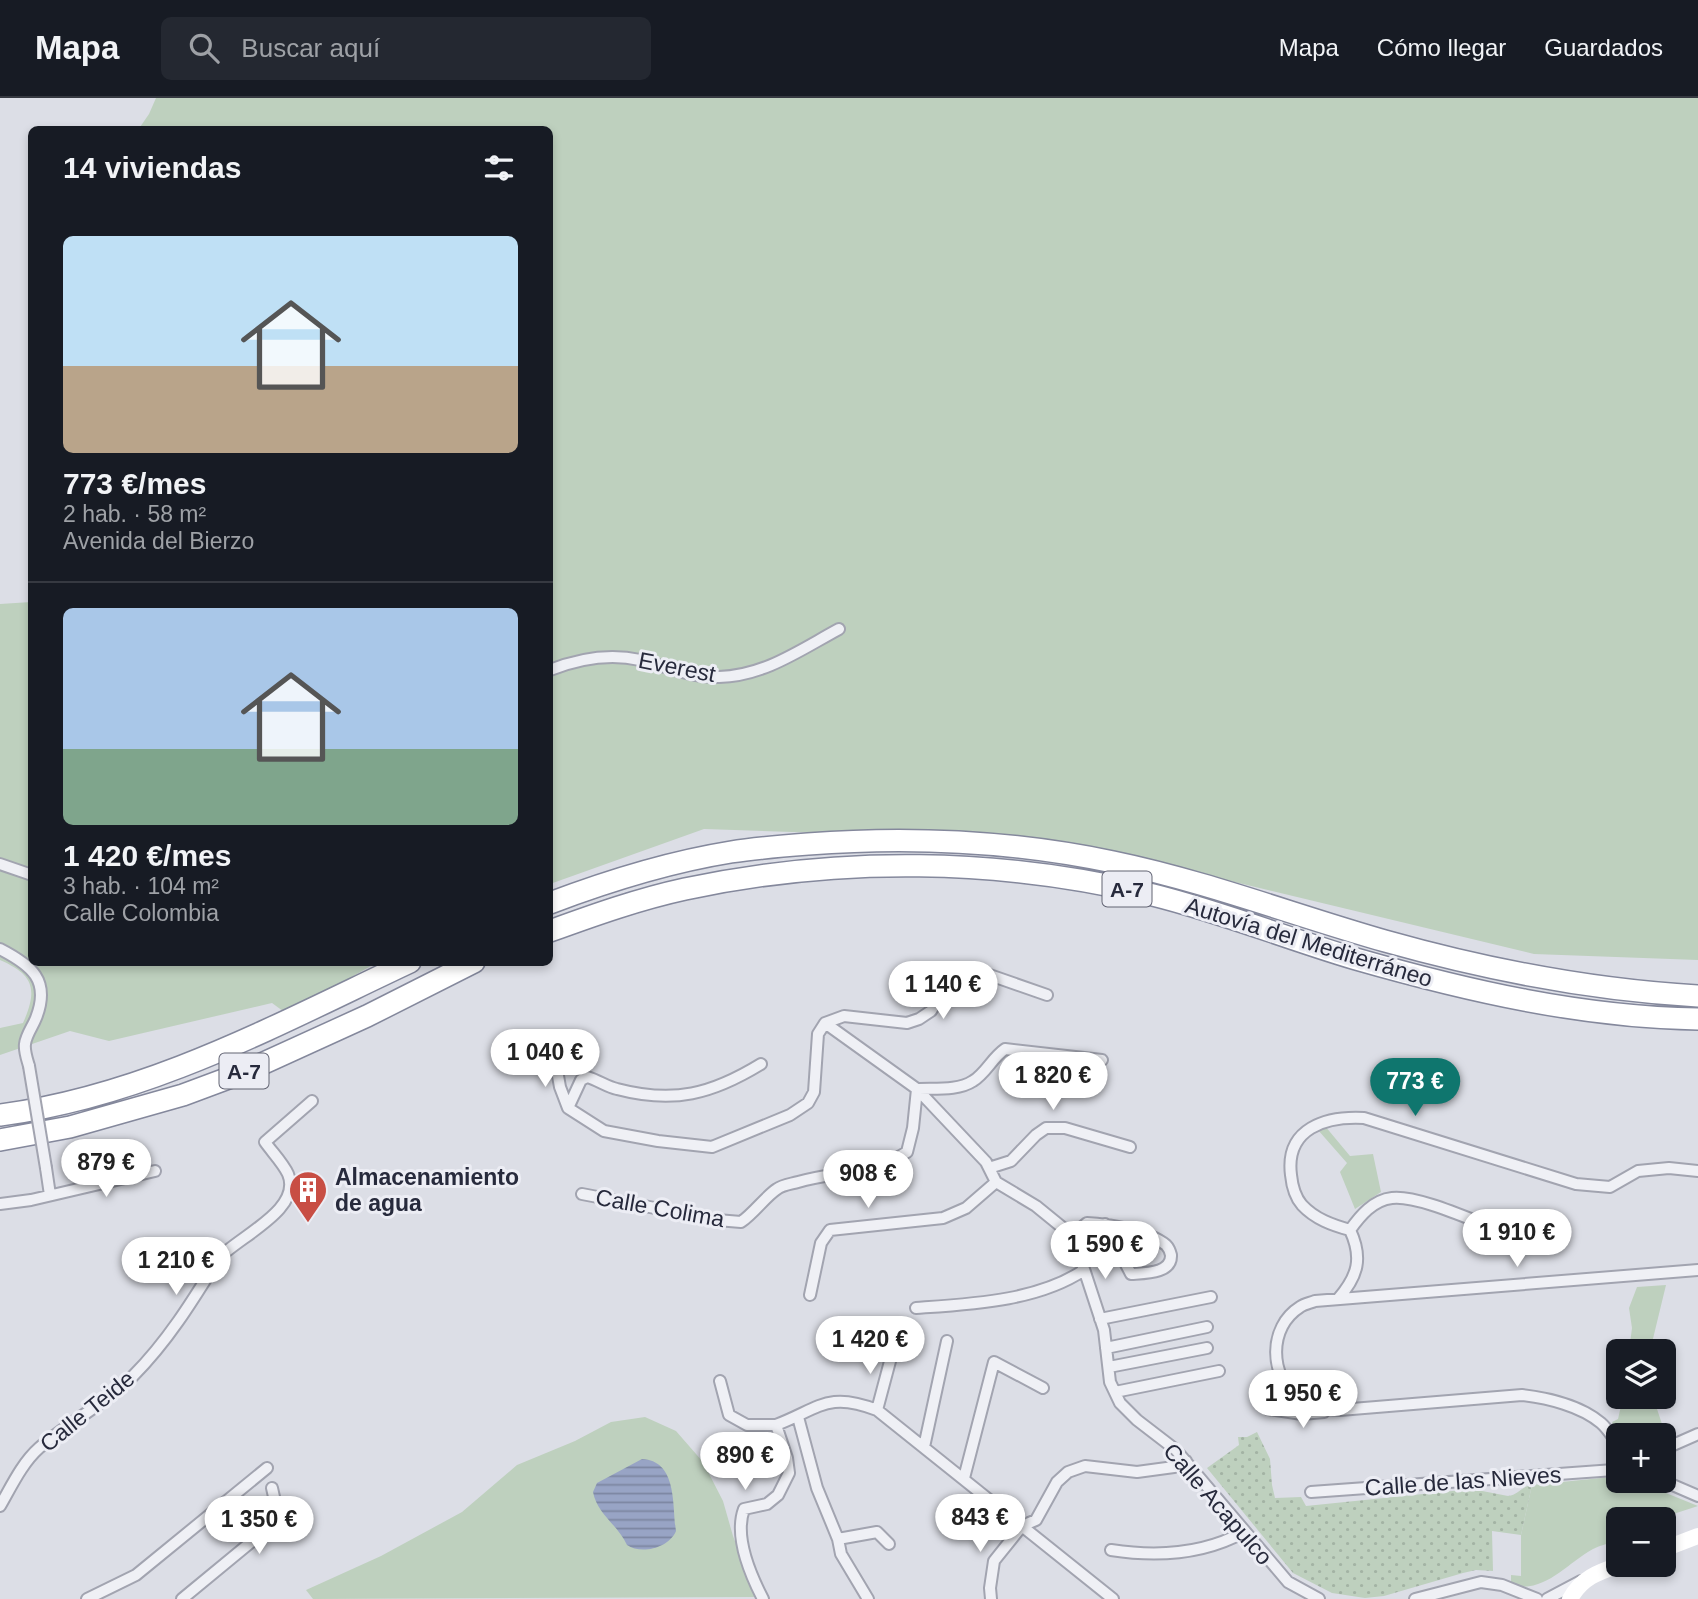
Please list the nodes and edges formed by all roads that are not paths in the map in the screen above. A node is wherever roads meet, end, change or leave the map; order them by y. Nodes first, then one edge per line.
1 (839, 629) dead end
2 (553, 669) edge
3 (0, 864) edge
4 (28, 874) edge
5 (553, 902) edge
6 (553, 930) edge
7 (0, 949) edge
8 (28, 966) edge
9 (29, 966) edge
10 (402, 966) edge
11 (466, 966) edge
12 (1047, 995) dead end
13 (1698, 996) edge
14 (1698, 1021) edge
15 (825, 1023) junction
16 (555, 1059) dead end
17 (1102, 1060) dead end
18 (761, 1064) dead end
19 (917, 1089) junction
20 (312, 1101) dead end
21 (568, 1108) junction
22 (0, 1115) edge
23 (0, 1140) edge
24 (1130, 1147) dead end
25 (989, 1168) junction
26 (155, 1171) dead end
27 (1698, 1171) edge
28 (996, 1182) junction
29 (582, 1194) dead end
30 (50, 1195) junction
31 (0, 1204) edge
32 (1105, 1224) junction
33 (1491, 1227) dead end
34 (1350, 1230) junction
35 (1070, 1237) junction
36 (1084, 1270) junction
37 (1698, 1270) edge
38 (810, 1295) dead end
39 (1211, 1297) dead end
40 (1338, 1299) junction
41 (916, 1308) dead end
42 (1100, 1319) junction
43 (1206, 1327) dead end
44 (947, 1341) dead end
45 (1106, 1348) junction
46 (1207, 1348) dead end
47 (893, 1350) dead end
48 (1109, 1367) junction
49 (1219, 1371) dead end
50 (720, 1381) dead end
51 (1043, 1388) dead end
52 (1115, 1392) junction
53 (1268, 1409) dead end
54 (877, 1410) junction
55 (1340, 1410) junction
56 (798, 1416) junction
57 (776, 1425) junction
58 (1606, 1429) edge
59 (1698, 1434) edge
60 (1676, 1444) edge
61 (923, 1447) junction
62 (1186, 1461) junction
63 (267, 1468) dead end
64 (1606, 1477) edge
65 (964, 1478) junction
66 (1676, 1486) edge
67 (272, 1489) dead end
68 (1311, 1492) dead end
69 (1698, 1496) edge
70 (0, 1506) edge
71 (1022, 1526) junction
72 (1244, 1532) junction
73 (1698, 1536) edge
74 (838, 1539) junction
75 (889, 1544) dead end
76 (1676, 1544) edge
77 (1111, 1550) dead end
78 (1606, 1569) edge
79 (1606, 1571) edge
80 (1584, 1580) junction
81 (1522, 1596) edge
82 (87, 1599) edge
83 (182, 1599) edge
84 (763, 1599) edge
85 (868, 1599) edge
86 (991, 1599) edge
87 (1113, 1599) edge
88 (1319, 1599) edge
89 (1415, 1599) edge
90 (1537, 1599) edge
91 (1547, 1599) edge
92 (1570, 1599) edge
93 (1583, 1599) edge

1 - 2 street, Everest
3 - 4 street
5 - 13 highway, Autovía del Mediterráneo / A-7
6 - 14 highway, Autovía del Mediterráneo / A-7
7 - 8 street, bridge
9 - 30 street, bridge
10 - 22 highway, A-7
11 - 23 highway, A-7
12 - 15 street
15 - 19 street
15 - 21 street
16 - 21 street
17 - 19 street
18 - 21 street
19 - 25 street
19 - 29 street, Calle Colima
20 - 70 street, Calle Teide
24 - 25 street
25 - 28 street
26 - 30 street
27 - 34 street
28 - 35 street, Calle Acapulco
28 - 38 street
30 - 31 street
32 - 32 street
32 - 35 street
33 - 34 street
34 - 40 street
35 - 36 street, Calle Acapulco
36 - 41 street
36 - 42 street, Calle Acapulco
37 - 40 street
39 - 42 street
40 - 55 street
42 - 45 street, Calle Acapulco
43 - 45 street
44 - 61 street
45 - 48 street, Calle Acapulco
46 - 48 street
47 - 54 street
48 - 52 street, Calle Acapulco
49 - 52 street
50 - 57 street
51 - 65 street
52 - 62 street, Calle Acapulco
53 - 55 street
54 - 56 street
54 - 61 street
55 - 58 street
56 - 57 street
56 - 74 street
57 - 84 street
59 - 60 street
61 - 65 street
62 - 71 street
62 - 72 street, Calle Acapulco
63 - 82 street
64 - 68 street, Calle de las Nieves
65 - 71 street
66 - 69 street
67 - 83 street
71 - 86 street
71 - 87 street
72 - 77 street
72 - 88 street, Calle Acapulco
73 - 76 street
74 - 75 street
74 - 85 street
78 - 80 street
79 - 93 street
80 - 91 street
80 - 92 street
81 - 89 street
81 - 90 street

